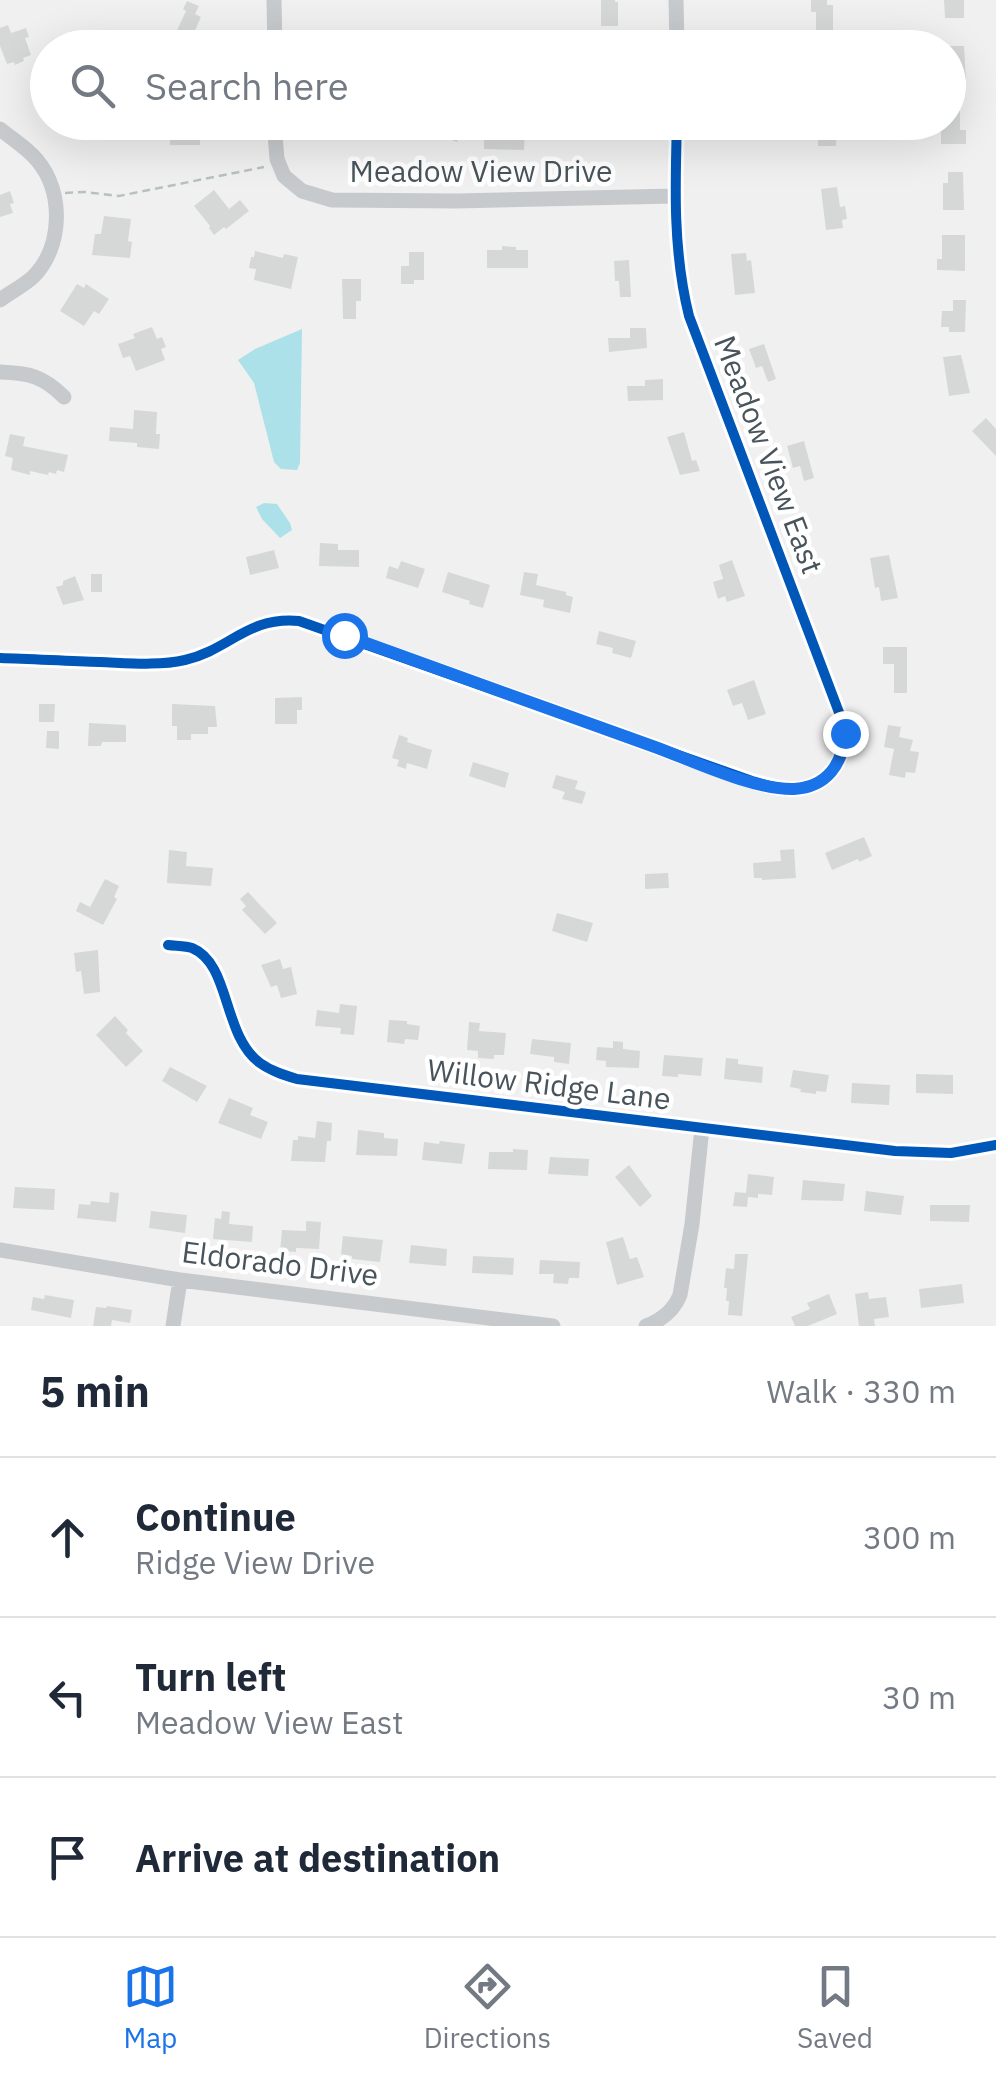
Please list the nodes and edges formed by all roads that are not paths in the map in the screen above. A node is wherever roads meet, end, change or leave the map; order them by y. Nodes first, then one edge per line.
1 (274, 0) edge
2 (676, 0) edge
3 (275, 30) edge
4 (676, 30) edge
5 (0, 129) edge
6 (274, 140) edge
7 (676, 140) edge
8 (674, 196) junction
9 (0, 300) edge
10 (0, 372) edge
11 (64, 397) dead end
12 (0, 658) edge
13 (168, 945) dead end
14 (702, 1128) junction
15 (996, 1145) edge
16 (0, 1250) edge
17 (180, 1280) junction
18 (672, 1320) edge
19 (173, 1326) edge
20 (553, 1326) edge
21 (646, 1326) edge

1 - 3 street
2 - 4 street
5 - 9 street
6 - 8 street, Meadow View Drive
7 - 8 street, Meadow View East
8 - 12 street, Meadow View East
10 - 11 street
13 - 14 street, Willow Ridge Lane
14 - 15 street, Willow Ridge Lane
14 - 18 street
16 - 17 street, Eldorado Drive
17 - 19 street
17 - 20 street, Eldorado Drive
18 - 21 street

